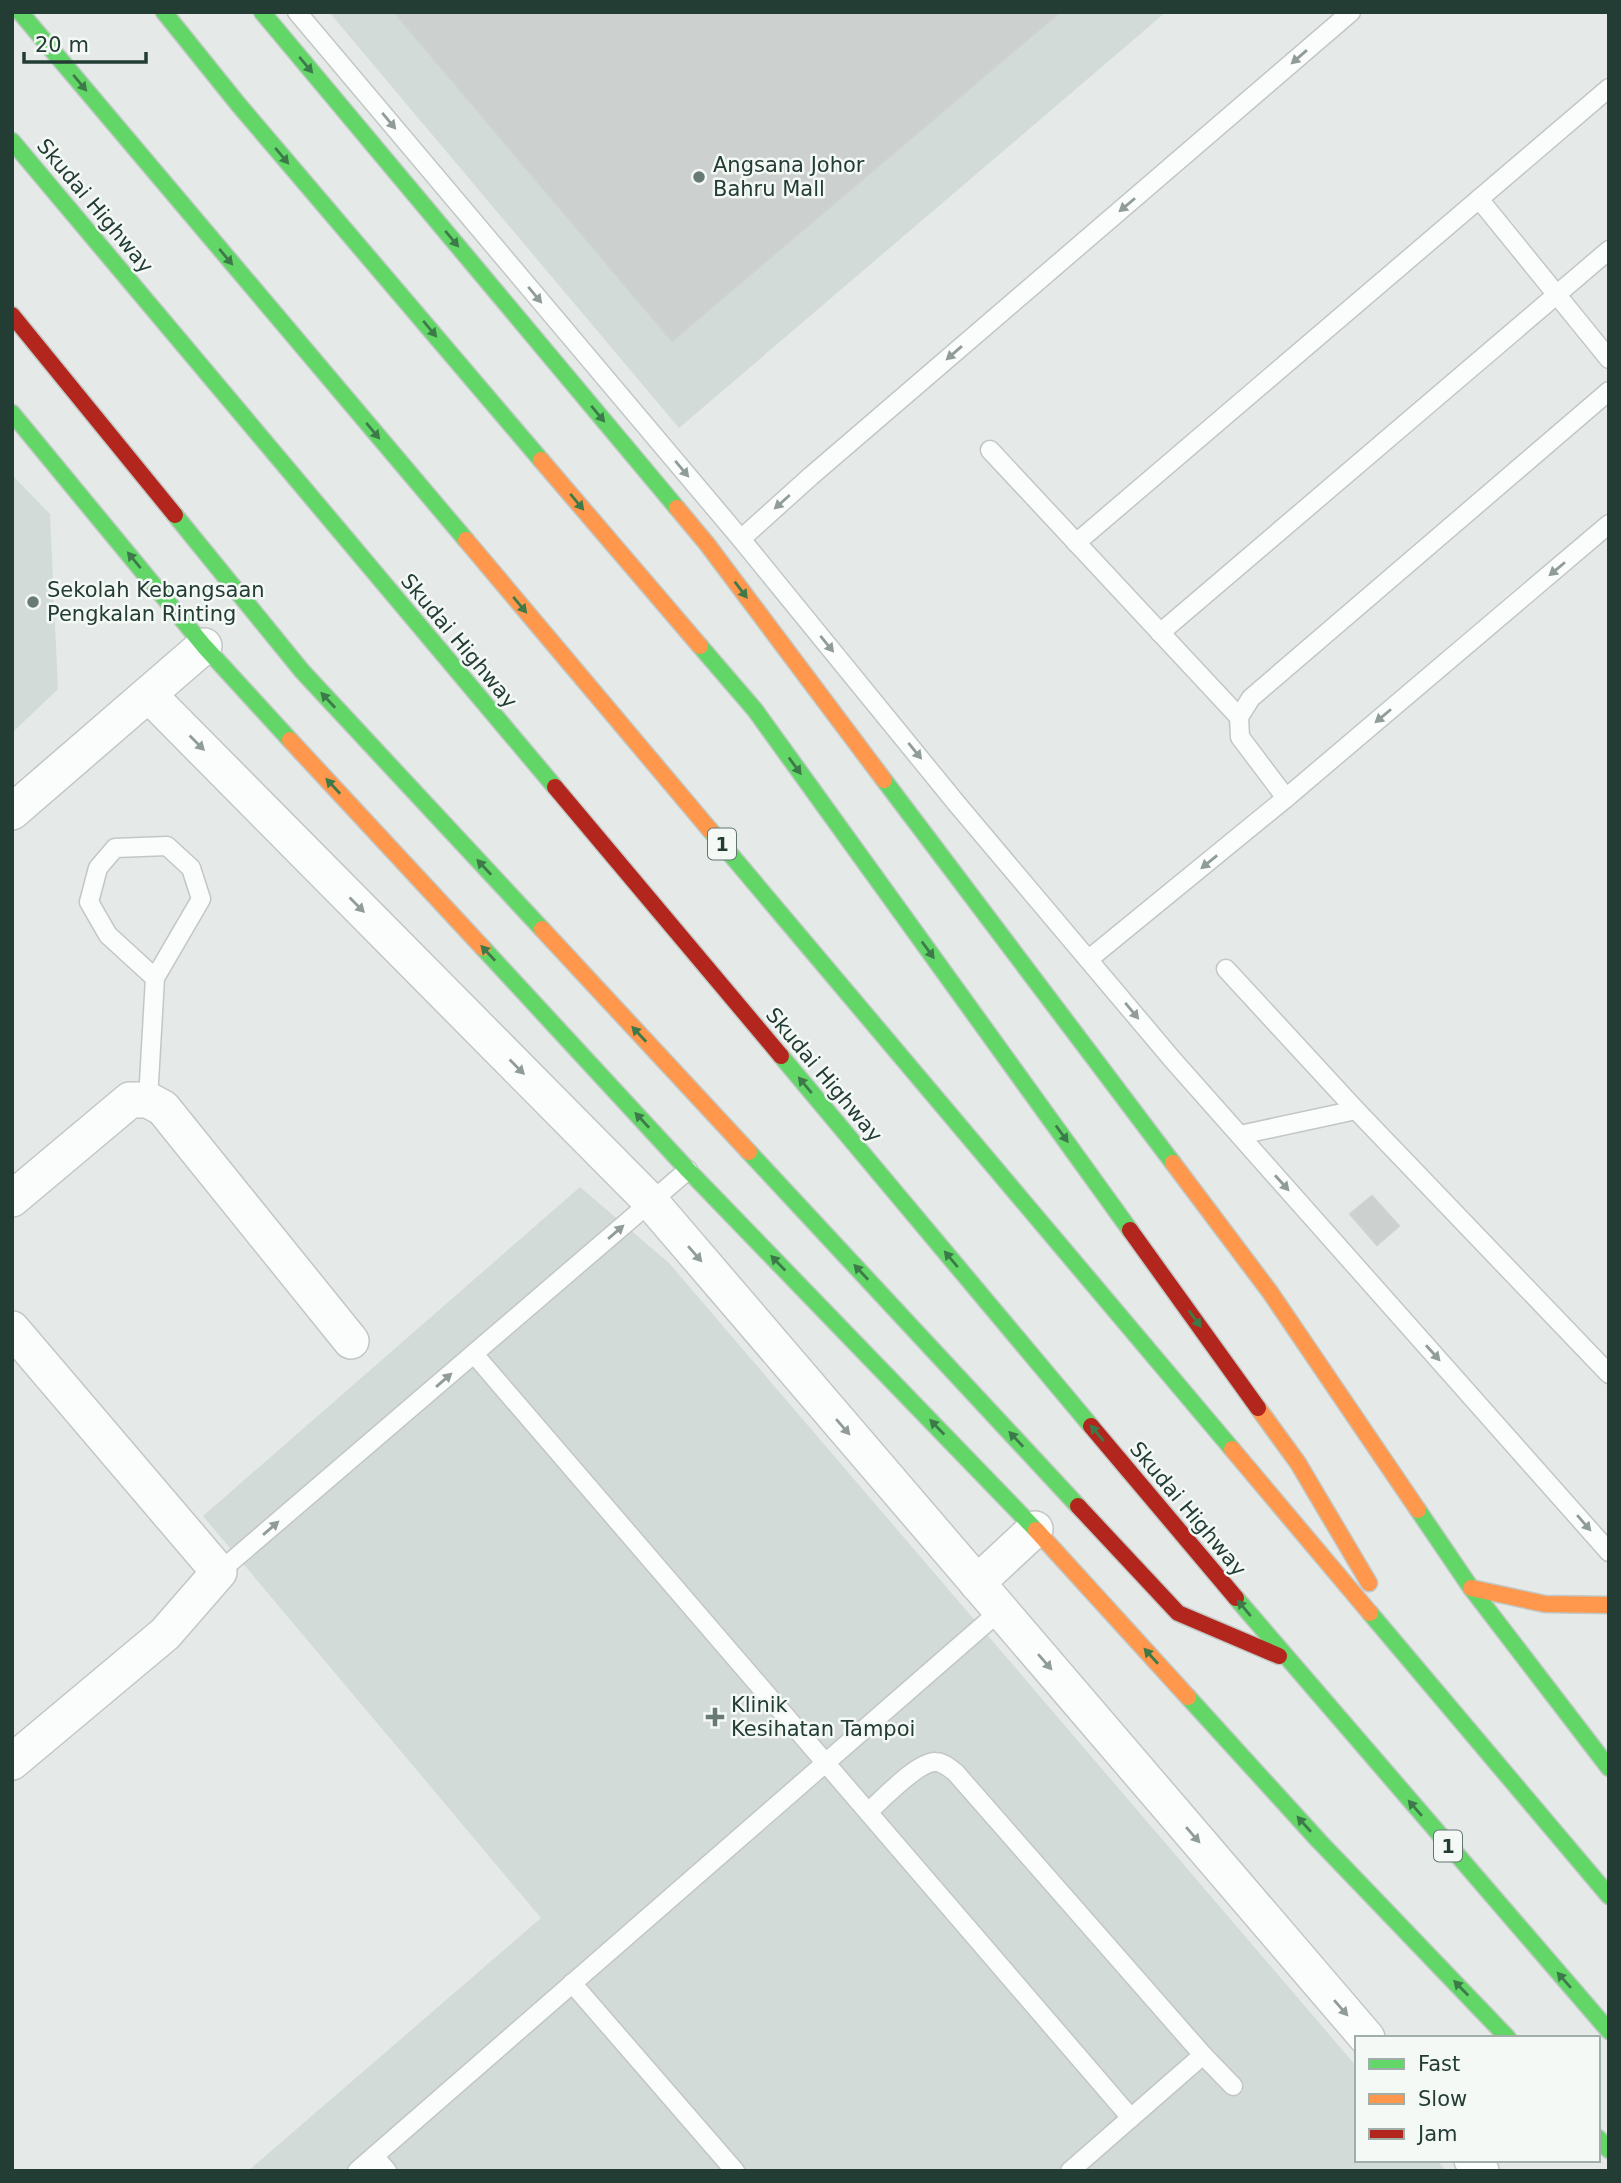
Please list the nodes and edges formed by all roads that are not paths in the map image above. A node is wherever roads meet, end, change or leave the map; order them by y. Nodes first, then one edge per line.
1 (20, 12) edge
2 (164, 12) edge
3 (262, 12) edge
4 (298, 12) edge
5 (1351, 12) edge
6 (208, 39) dead end
7 (1609, 88) edge
8 (238, 104) junction
9 (12, 141) edge
10 (1479, 199) junction
11 (1609, 250) edge
12 (1556, 294) junction
13 (12, 315) edge
14 (1609, 359) edge
15 (50, 386) dead end
16 (1609, 391) edge
17 (12, 413) edge
18 (120, 450) junction
19 (990, 450) dead end
20 (1609, 524) edge
21 (741, 539) junction
22 (1076, 543) junction
23 (1160, 633) junction
24 (204, 646) junction
25 (149, 695) junction
26 (1239, 717) junction
27 (1286, 798) junction
28 (12, 812) edge
29 (1089, 959) junction
30 (1226, 969) dead end
31 (155, 978) junction
32 (148, 1100) junction
33 (1356, 1110) junction
34 (1240, 1135) junction
35 (688, 1170) junction
36 (12, 1199) edge
37 (651, 1202) junction
38 (12, 1329) edge
39 (351, 1341) dead end
40 (474, 1354) junction
41 (1609, 1374) edge
42 (1035, 1529) junction
43 (1609, 1552) edge
44 (219, 1572) junction
45 (977, 1583) junction
46 (1471, 1588) junction
47 (1609, 1605) edge
48 (1001, 1610) junction
49 (1288, 1660) junction
50 (1423, 1675) junction
51 (12, 1762) edge
52 (825, 1763) junction
53 (1609, 1768) edge
54 (868, 1812) junction
55 (1609, 1896) edge
56 (572, 1983) junction
57 (1609, 2031) edge
58 (1365, 2036) edge
59 (1506, 2036) edge
60 (1203, 2055) junction
61 (1233, 2086) dead end
62 (1131, 2118) junction
63 (374, 2156) junction
64 (357, 2171) edge
65 (387, 2171) edge
66 (735, 2171) edge
67 (1070, 2171) edge

1 -> 50 main road, 1
2 - 8 main road
3 -> 46 main road
4 -> 21 lane
5 -> 21 lane
6 - 8 main road
7 - 10 lane
8 -> 50 main road
49 -> 9 main road, Skudai Highway / 1
10 - 12 lane
10 - 22 lane
11 - 12 lane
12 - 14 lane
12 - 23 lane
13 - 18 main road
15 - 18 main road
16 - 26 lane
24 -> 17 main road
49 -> 18 main road
19 - 22 lane
20 -> 27 lane
21 -> 29 lane
22 - 23 lane
23 - 26 lane
24 - 25 street
35 -> 24 main road
25 - 28 street
25 -> 37 street
26 - 27 lane
27 -> 29 lane
29 -> 34 lane
30 - 33 lane
31 - 31 lane
31 - 32 lane
32 - 36 street
32 - 39 street
33 - 34 lane
33 - 41 lane
34 -> 43 lane
35 - 37 lane
42 -> 35 main road
40 -> 37 lane
37 -> 45 street
38 - 44 street
44 -> 40 lane
40 - 52 lane
42 - 45 street
59 -> 42 main road
44 - 51 street
45 - 48 street
46 - 47 main road
46 - 53 main road
48 - 52 lane
48 -> 58 street
57 -> 49 main road, Skudai Highway / 1
50 - 55 main road, 1
52 - 54 lane
52 - 56 lane
54 - 60 lane
54 - 62 lane
56 - 63 lane
56 - 66 lane
60 - 61 lane
60 - 62 lane
62 - 67 lane
63 - 64 lane
63 - 65 lane

